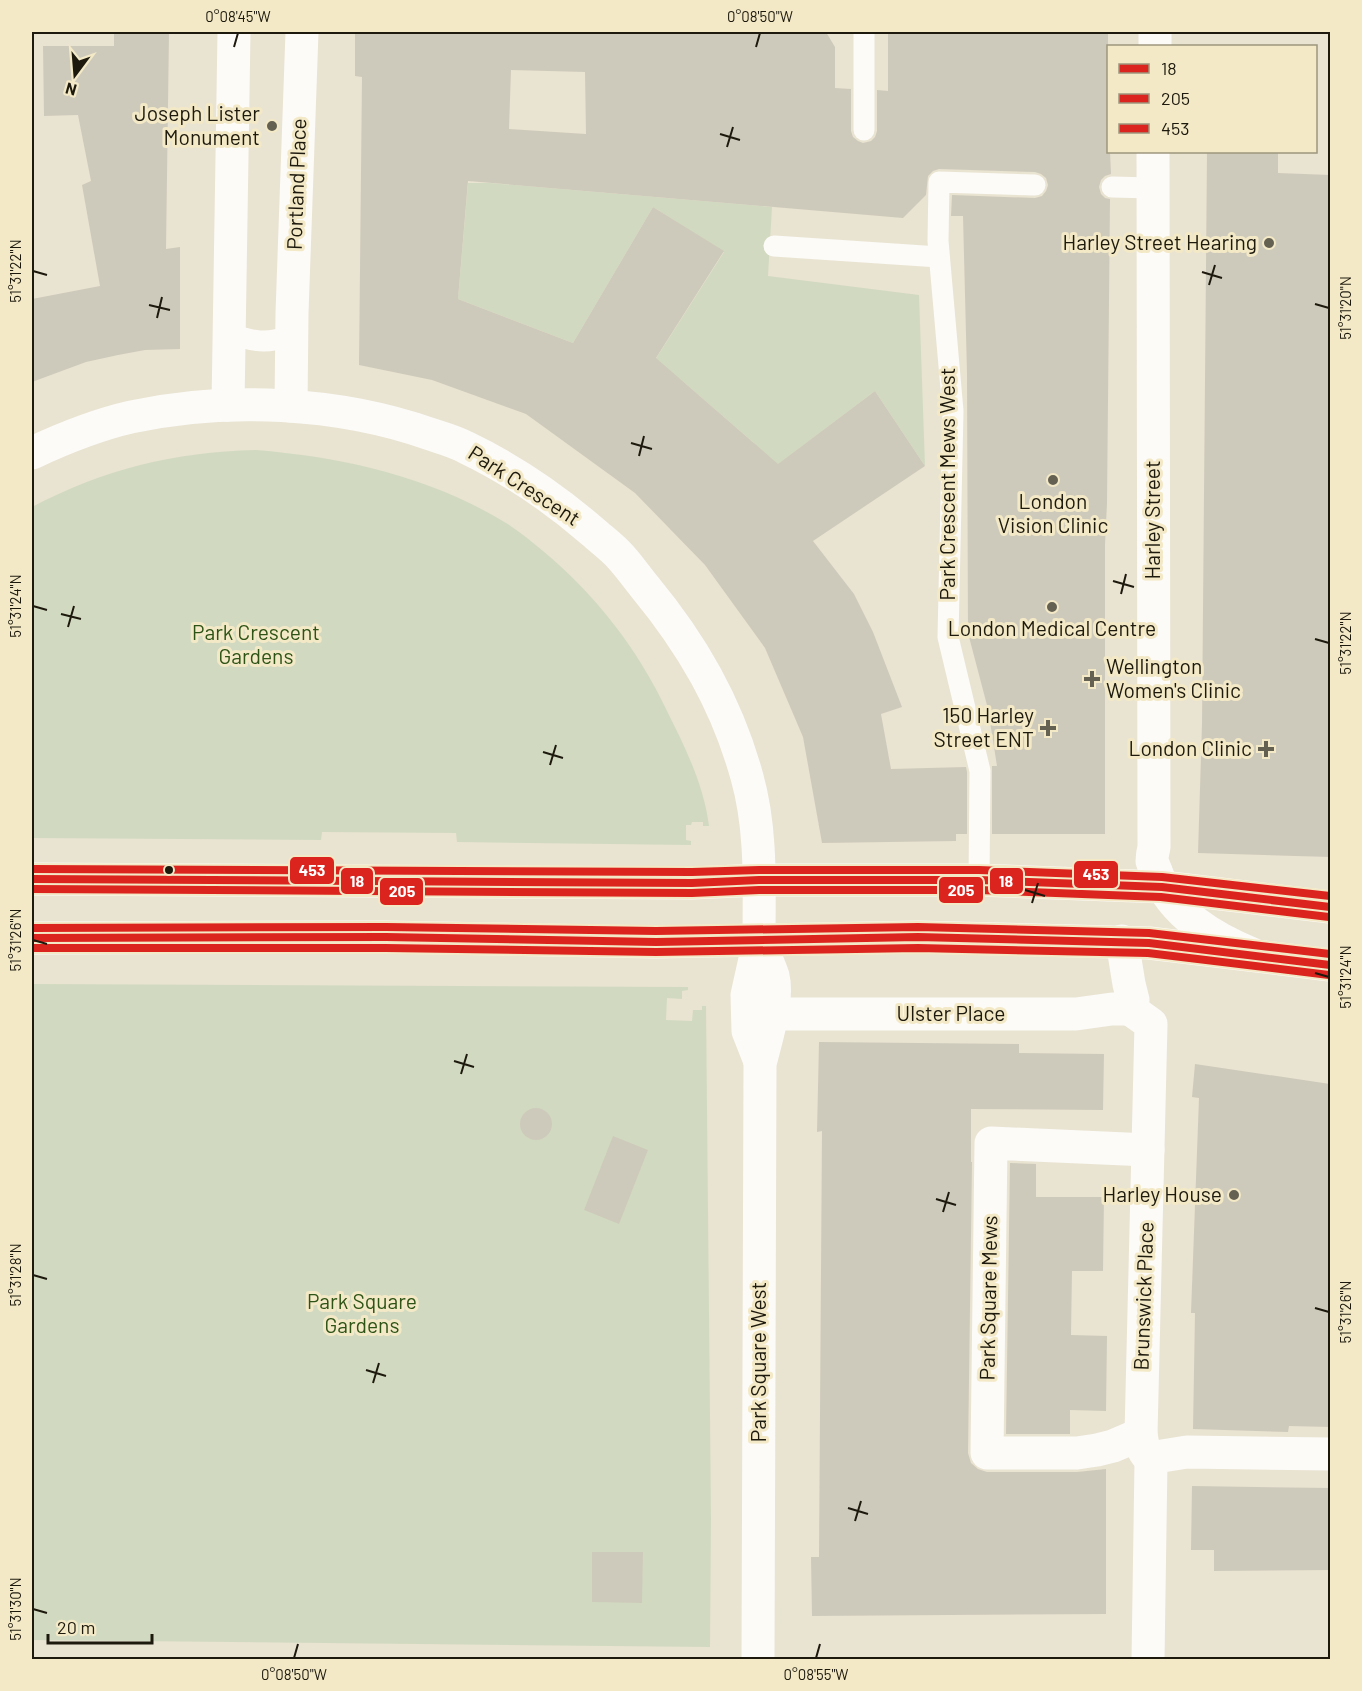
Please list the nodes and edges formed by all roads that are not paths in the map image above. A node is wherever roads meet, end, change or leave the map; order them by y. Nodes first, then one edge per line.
1 (234, 32) edge
2 (302, 32) edge
3 (864, 32) edge
4 (864, 130) dead end
5 (1153, 153) edge
6 (1035, 185) dead end
7 (1112, 187) dead end
8 (1152, 188) junction
9 (774, 246) dead end
10 (939, 257) junction
11 (229, 333) junction
12 (291, 336) junction
13 (228, 405) junction
14 (291, 406) junction
15 (32, 453) edge
16 (32, 879) edge
17 (759, 880) junction
18 (980, 880) junction
19 (1162, 887) junction
20 (1330, 907) edge
21 (32, 938) edge
22 (759, 940) junction
23 (1122, 941) junction
24 (1253, 955) junction
25 (1330, 965) edge
26 (1130, 1009) junction
27 (772, 1014) junction
28 (760, 1064) junction
29 (1148, 1150) junction
30 (1146, 1447) junction
31 (1330, 1454) edge
32 (758, 1659) edge
33 (1148, 1659) edge

1 - 11 main road
2 - 12 main road, Portland Place
3 - 4 lane
5 - 8 main road, Harley Street
6 - 10 lane, Park Crescent Mews West
7 - 8 lane
8 - 19 main road, Harley Street
9 - 10 lane
10 - 18 lane, Park Crescent Mews West
11 - 12 lane
11 - 13 main road
12 - 14 main road, Portland Place
13 - 14 main road, Park Crescent
13 - 15 main road, Park Crescent
14 - 17 main road, Park Crescent
16 - 17 main road
17 - 18 main road
17 - 22 main road, Park Square West
18 - 19 main road
19 - 20 main road
19 - 24 main road
21 - 22 main road
22 - 23 main road
22 - 27 main road, Park Square West
22 - 28 main road, Park Square West
23 - 24 main road
23 - 26 main road
24 - 25 main road
26 - 27 main road, Ulster Place
26 - 29 main road, Brunswick Place
27 - 28 main road, Park Square West
28 - 32 main road, Park Square West
29 - 30 main road, Brunswick Place
29 - 30 main road, Park Square Mews
30 - 31 main road
30 - 33 main road, Brunswick Place

